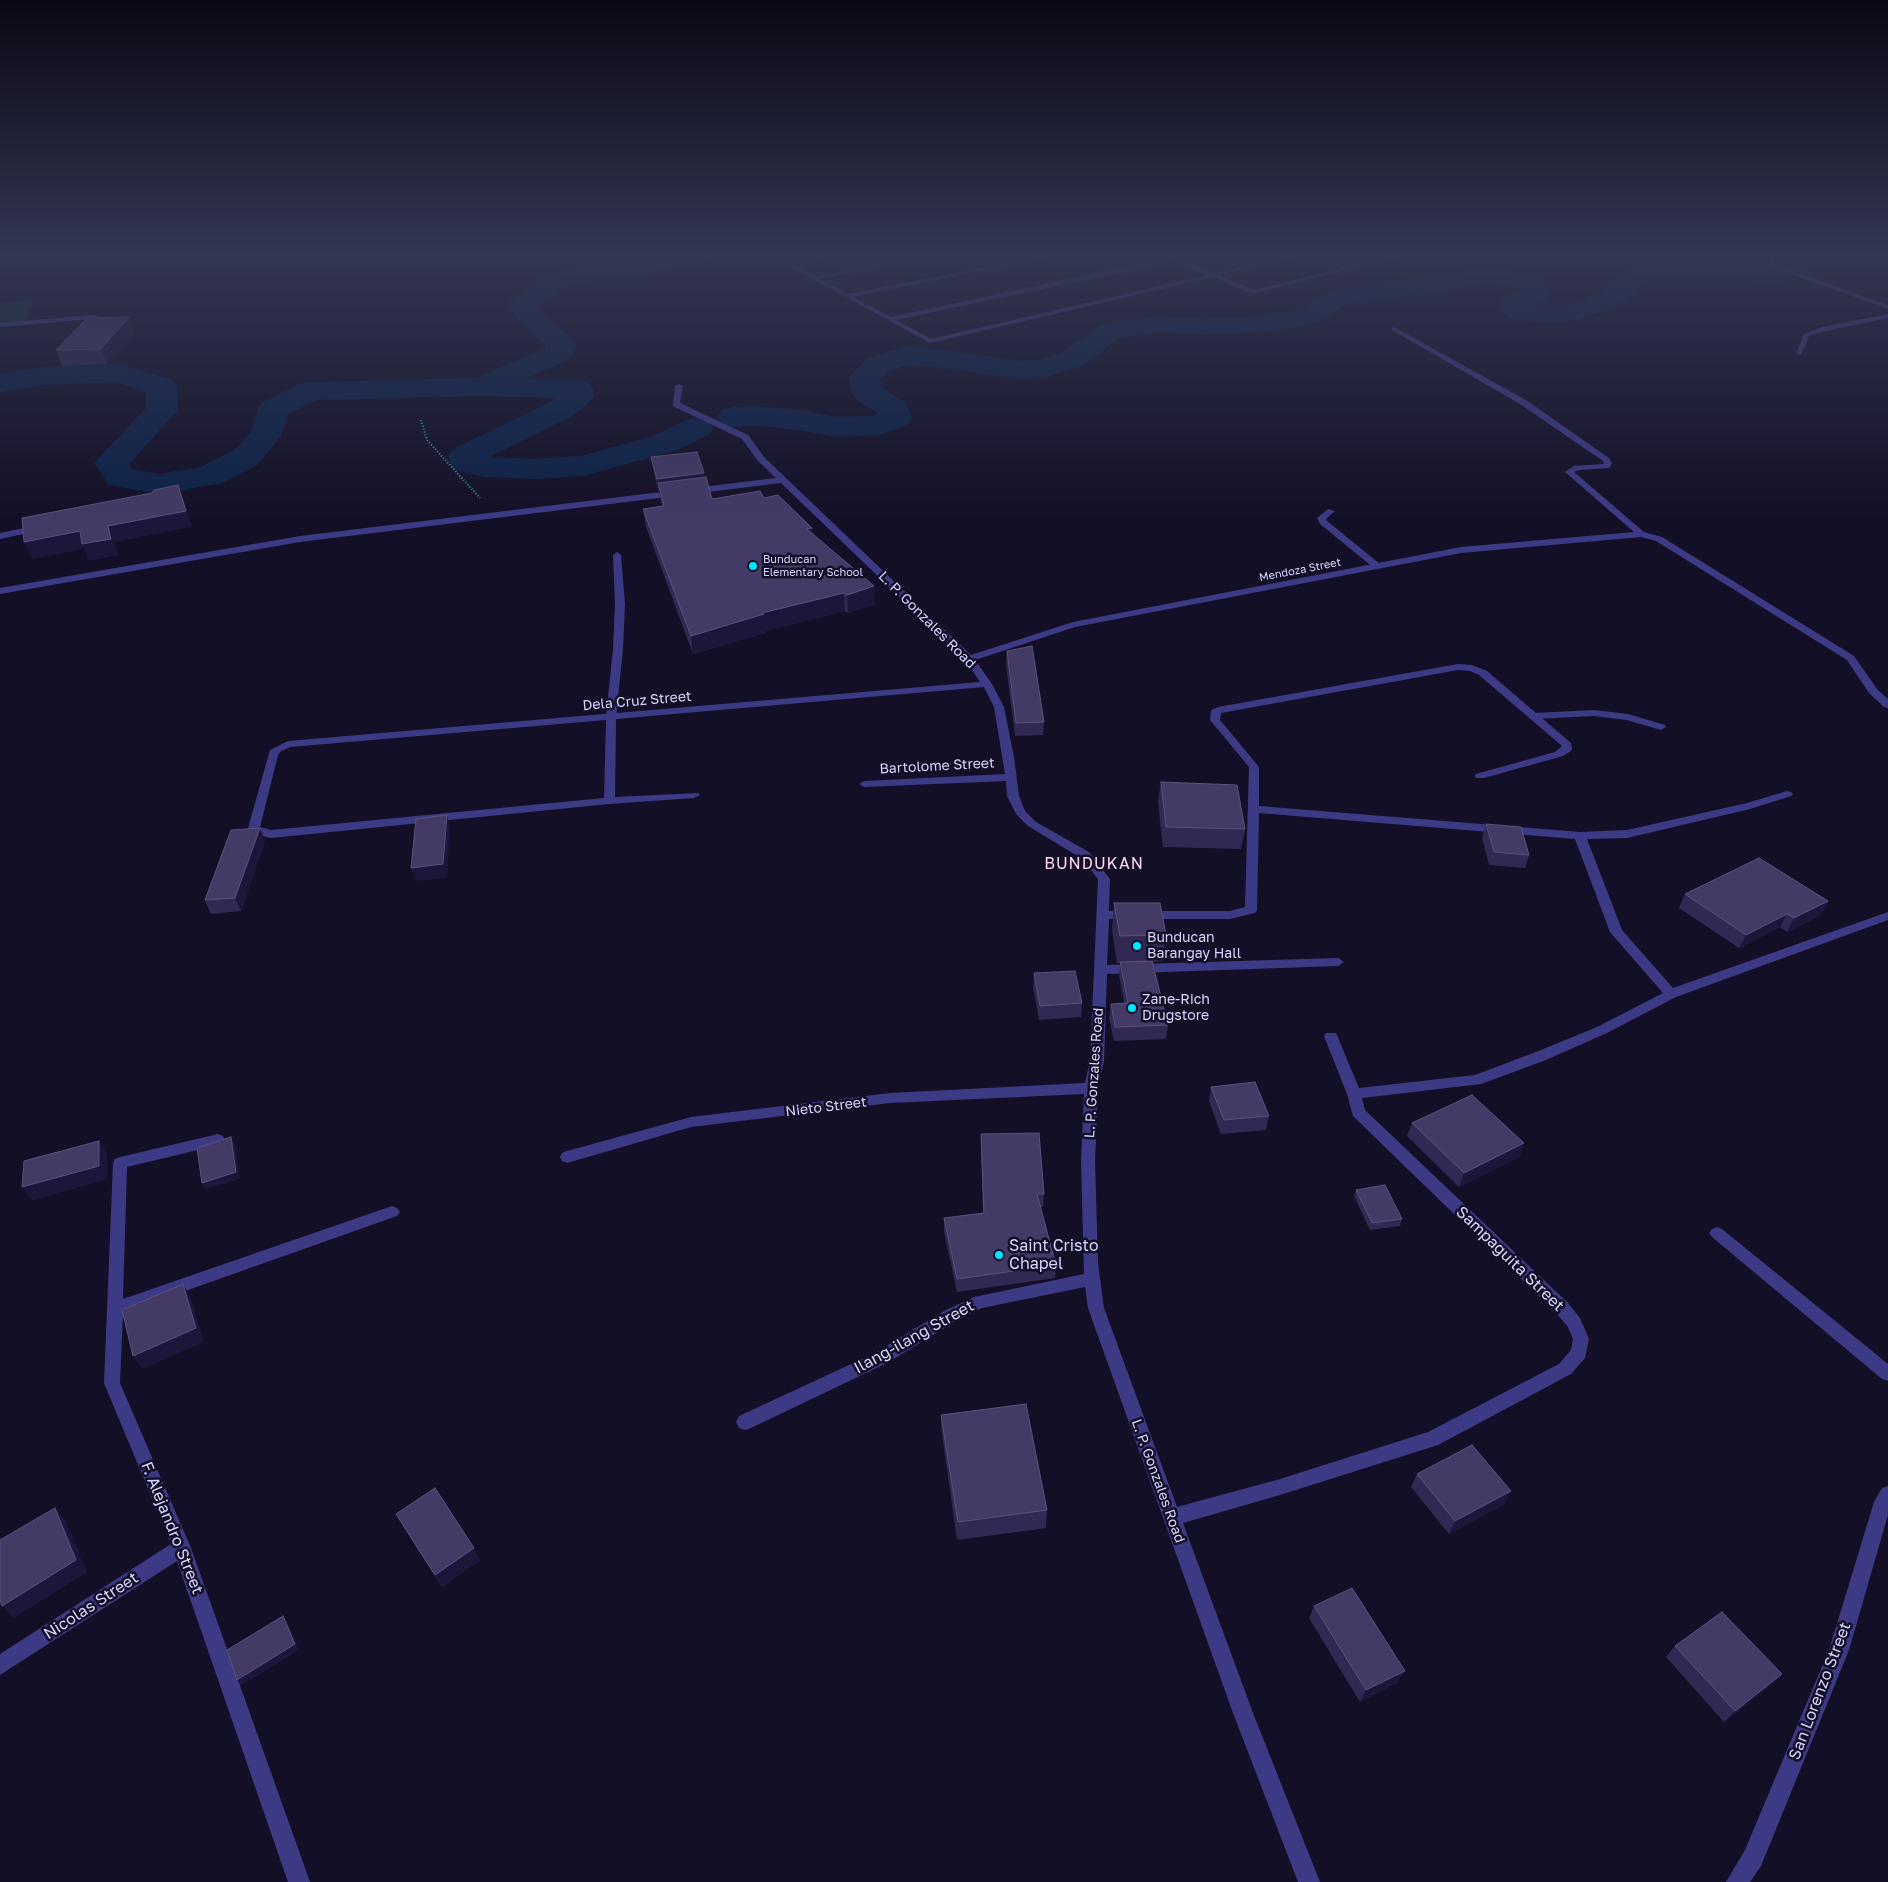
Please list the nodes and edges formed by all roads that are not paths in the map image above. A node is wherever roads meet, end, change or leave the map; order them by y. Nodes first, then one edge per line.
1 (1420, 344) edge
2 (1803, 344) edge
3 (1800, 354) dead end
4 (679, 386) dead end
5 (782, 480) junction
6 (1331, 511) dead end
7 (48, 526) edge
8 (1641, 534) junction
9 (0, 536) edge
10 (616, 555) dead end
11 (1378, 566) junction
12 (0, 591) edge
13 (969, 659) junction
14 (988, 684) junction
15 (1888, 705) edge
16 (1534, 716) junction
17 (611, 717) junction
18 (1661, 727) dead end
19 (1480, 776) dead end
20 (1011, 777) junction
21 (864, 784) dead end
22 (1787, 794) dead end
23 (694, 795) dead end
24 (609, 801) junction
25 (1254, 809) junction
26 (1580, 836) junction
27 (1102, 915) junction
28 (1888, 916) edge
29 (1338, 962) dead end
30 (1100, 970) junction
31 (1671, 994) junction
32 (1331, 1036) dead end
33 (1091, 1088) junction
34 (1354, 1094) junction
35 (218, 1140) edge
36 (567, 1157) dead end
37 (392, 1212) dead end
38 (1717, 1233) dead end
39 (1092, 1279) junction
40 (116, 1308) junction
41 (1888, 1374) edge
42 (745, 1422) dead end
43 (1888, 1494) edge
44 (1172, 1517) junction
45 (182, 1548) junction
46 (0, 1665) edge
47 (299, 1882) edge
48 (1309, 1882) edge
49 (1737, 1882) edge

1 - 8 street
2 - 3 street
4 - 5 street, L. P. Gonzales Road
5 - 12 street
5 - 13 street, L. P. Gonzales Road
6 - 11 street
7 - 9 street
8 - 11 street, Mendoza Street
8 - 15 street
10 - 17 street
11 - 13 street, Mendoza Street
13 - 14 street, L. P. Gonzales Road
14 - 17 street, Dela Cruz Street
14 - 20 street, L. P. Gonzales Road
16 - 18 street
16 - 19 street
16 - 25 street
17 - 24 street
17 - 24 street, Dela Cruz Street
20 - 21 street, Bartolome Street
20 - 27 street, L. P. Gonzales Road
22 - 26 street
23 - 24 street
25 - 26 street
25 - 27 street
26 - 31 street
27 - 30 street, L. P. Gonzales Road
28 - 31 street
29 - 30 street
30 - 33 street, L. P. Gonzales Road
31 - 34 street
32 - 34 street, Sampaguita Street
33 - 36 street, Nieto Street
33 - 39 street, L. P. Gonzales Road
34 - 44 street, Sampaguita Street
35 - 40 street, F. Alejandro Street
37 - 40 street
38 - 41 street
39 - 42 street, Ilang-ilang Street
39 - 44 street, L. P. Gonzales Road
40 - 45 street, F. Alejandro Street
43 - 49 street, San Lorenzo Street
44 - 48 street, L. P. Gonzales Road
45 - 46 street, Nicolas Street
45 - 47 street, F. Alejandro Street

